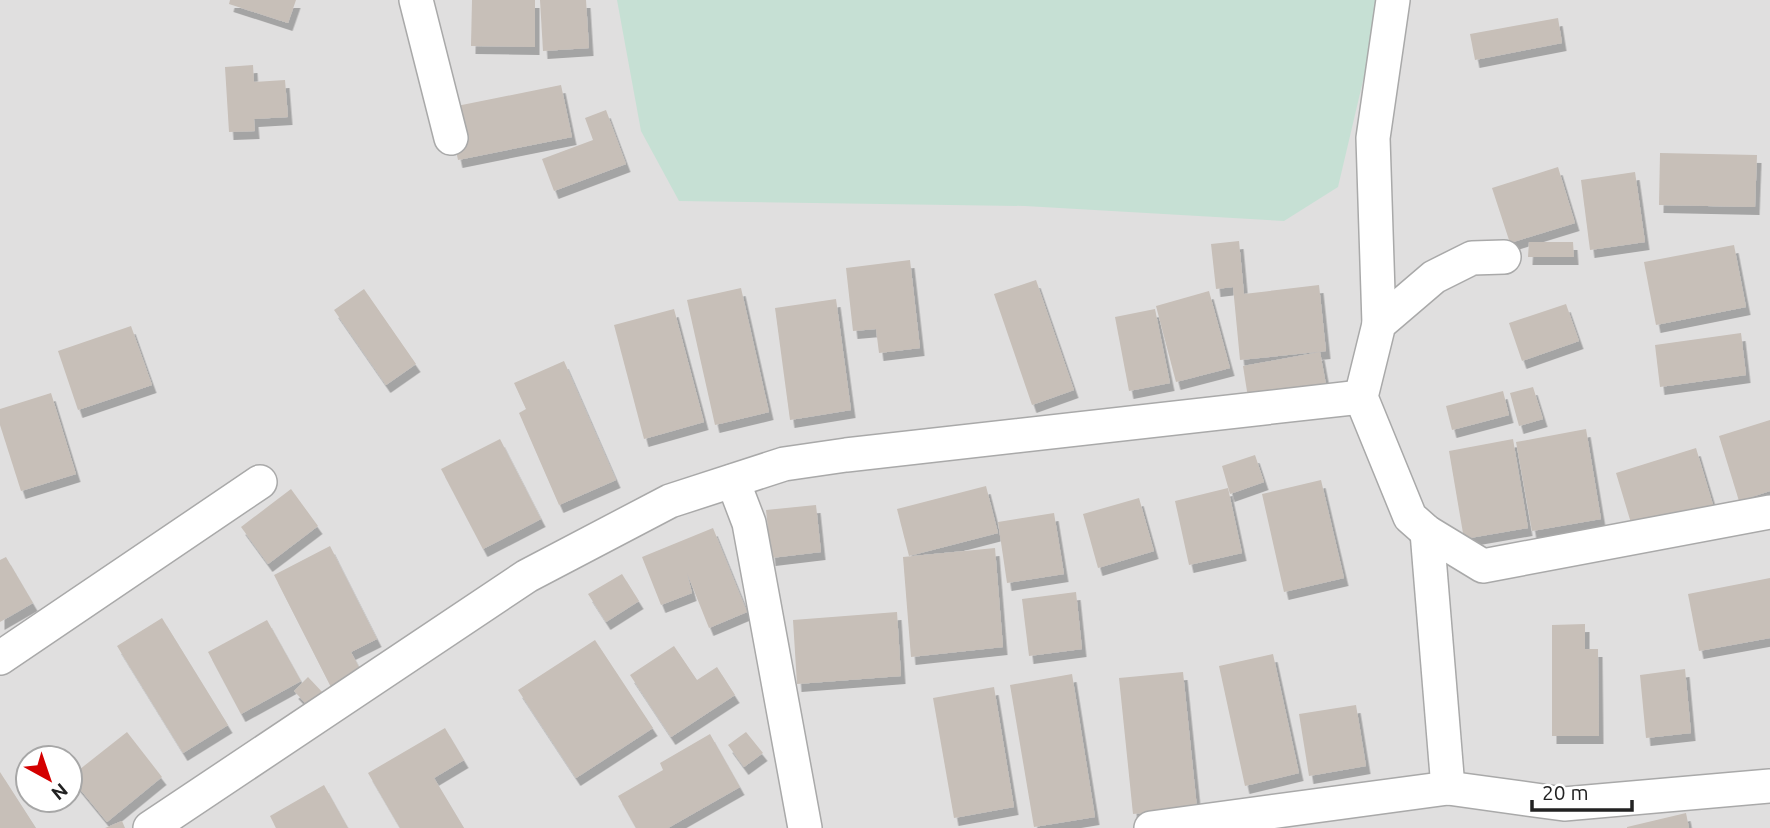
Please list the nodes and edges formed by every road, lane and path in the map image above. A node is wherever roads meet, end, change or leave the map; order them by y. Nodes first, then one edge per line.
1 (416, 0) edge
2 (1393, 0) edge
3 (451, 138) dead end
4 (1504, 257) dead end
5 (1379, 324) junction
6 (1361, 397) junction
7 (733, 481) junction
8 (260, 482) dead end
9 (1770, 512) edge
10 (1427, 532) junction
11 (0, 658) edge
12 (1770, 786) edge
13 (1448, 788) junction
14 (149, 828) edge
15 (805, 828) edge
16 (1151, 828) edge

1 - 3 street
2 - 5 street
4 - 5 street
5 - 6 street
6 - 7 street
6 - 10 street
7 - 14 street
7 - 15 street
8 - 11 street
9 - 10 street
10 - 13 street
12 - 13 street
13 - 16 street

